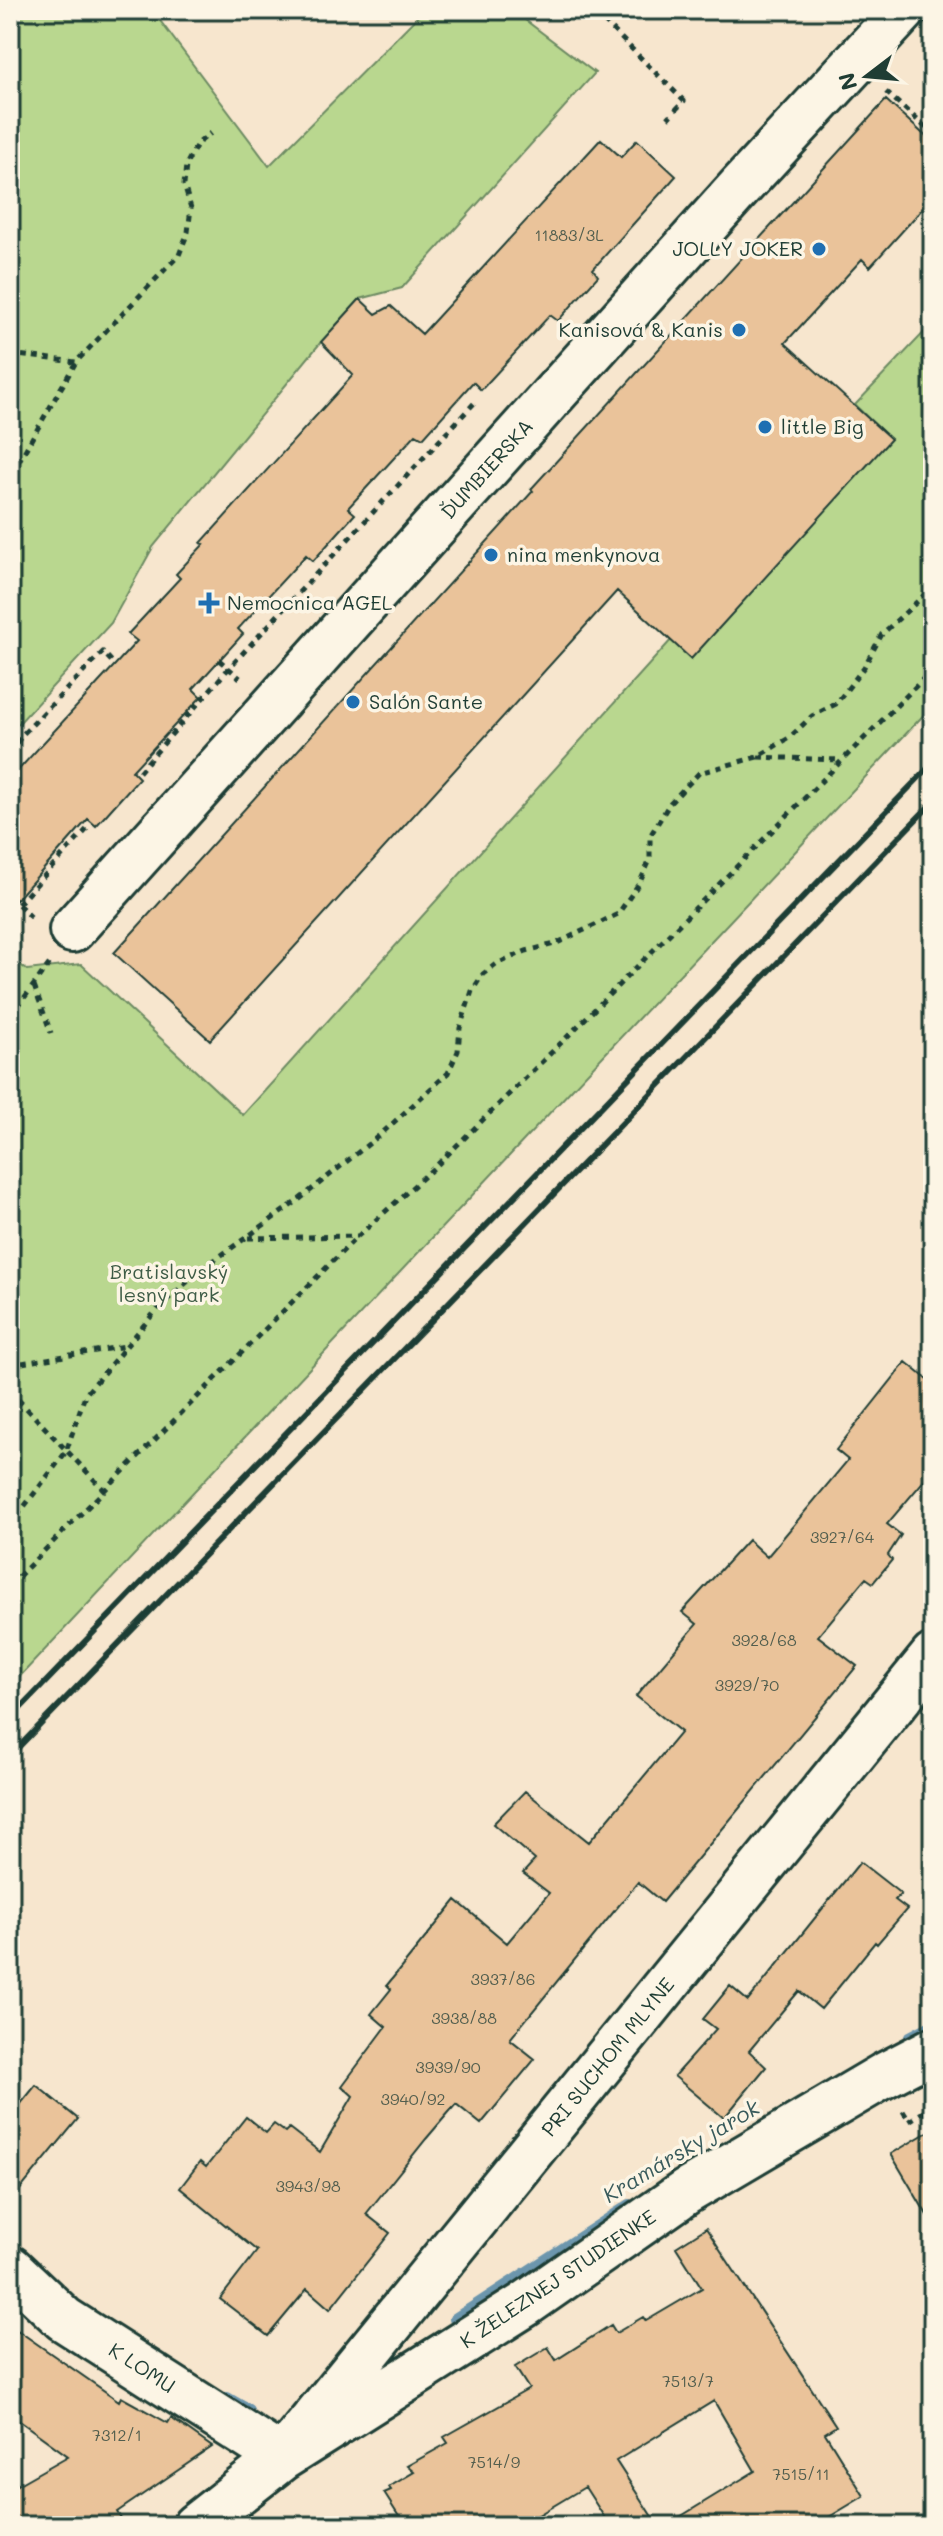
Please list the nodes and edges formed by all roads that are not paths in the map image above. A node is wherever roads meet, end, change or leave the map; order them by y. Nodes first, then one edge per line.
1 (904, 10) edge
2 (72, 930) road end
3 (933, 1656) edge
4 (933, 2050) edge
5 (10, 2268) edge
6 (282, 2458) junction
7 (195, 2526) edge

1 - 2 street, ĎUMBIERSKA
3 - 6 street, PRI SUCHOM MLYNE
4 - 6 street, K ŽELEZNEJ STUDIENKE
5 - 6 street, K LOMU
6 - 7 street, K ŽELEZNEJ STUDIENKE

